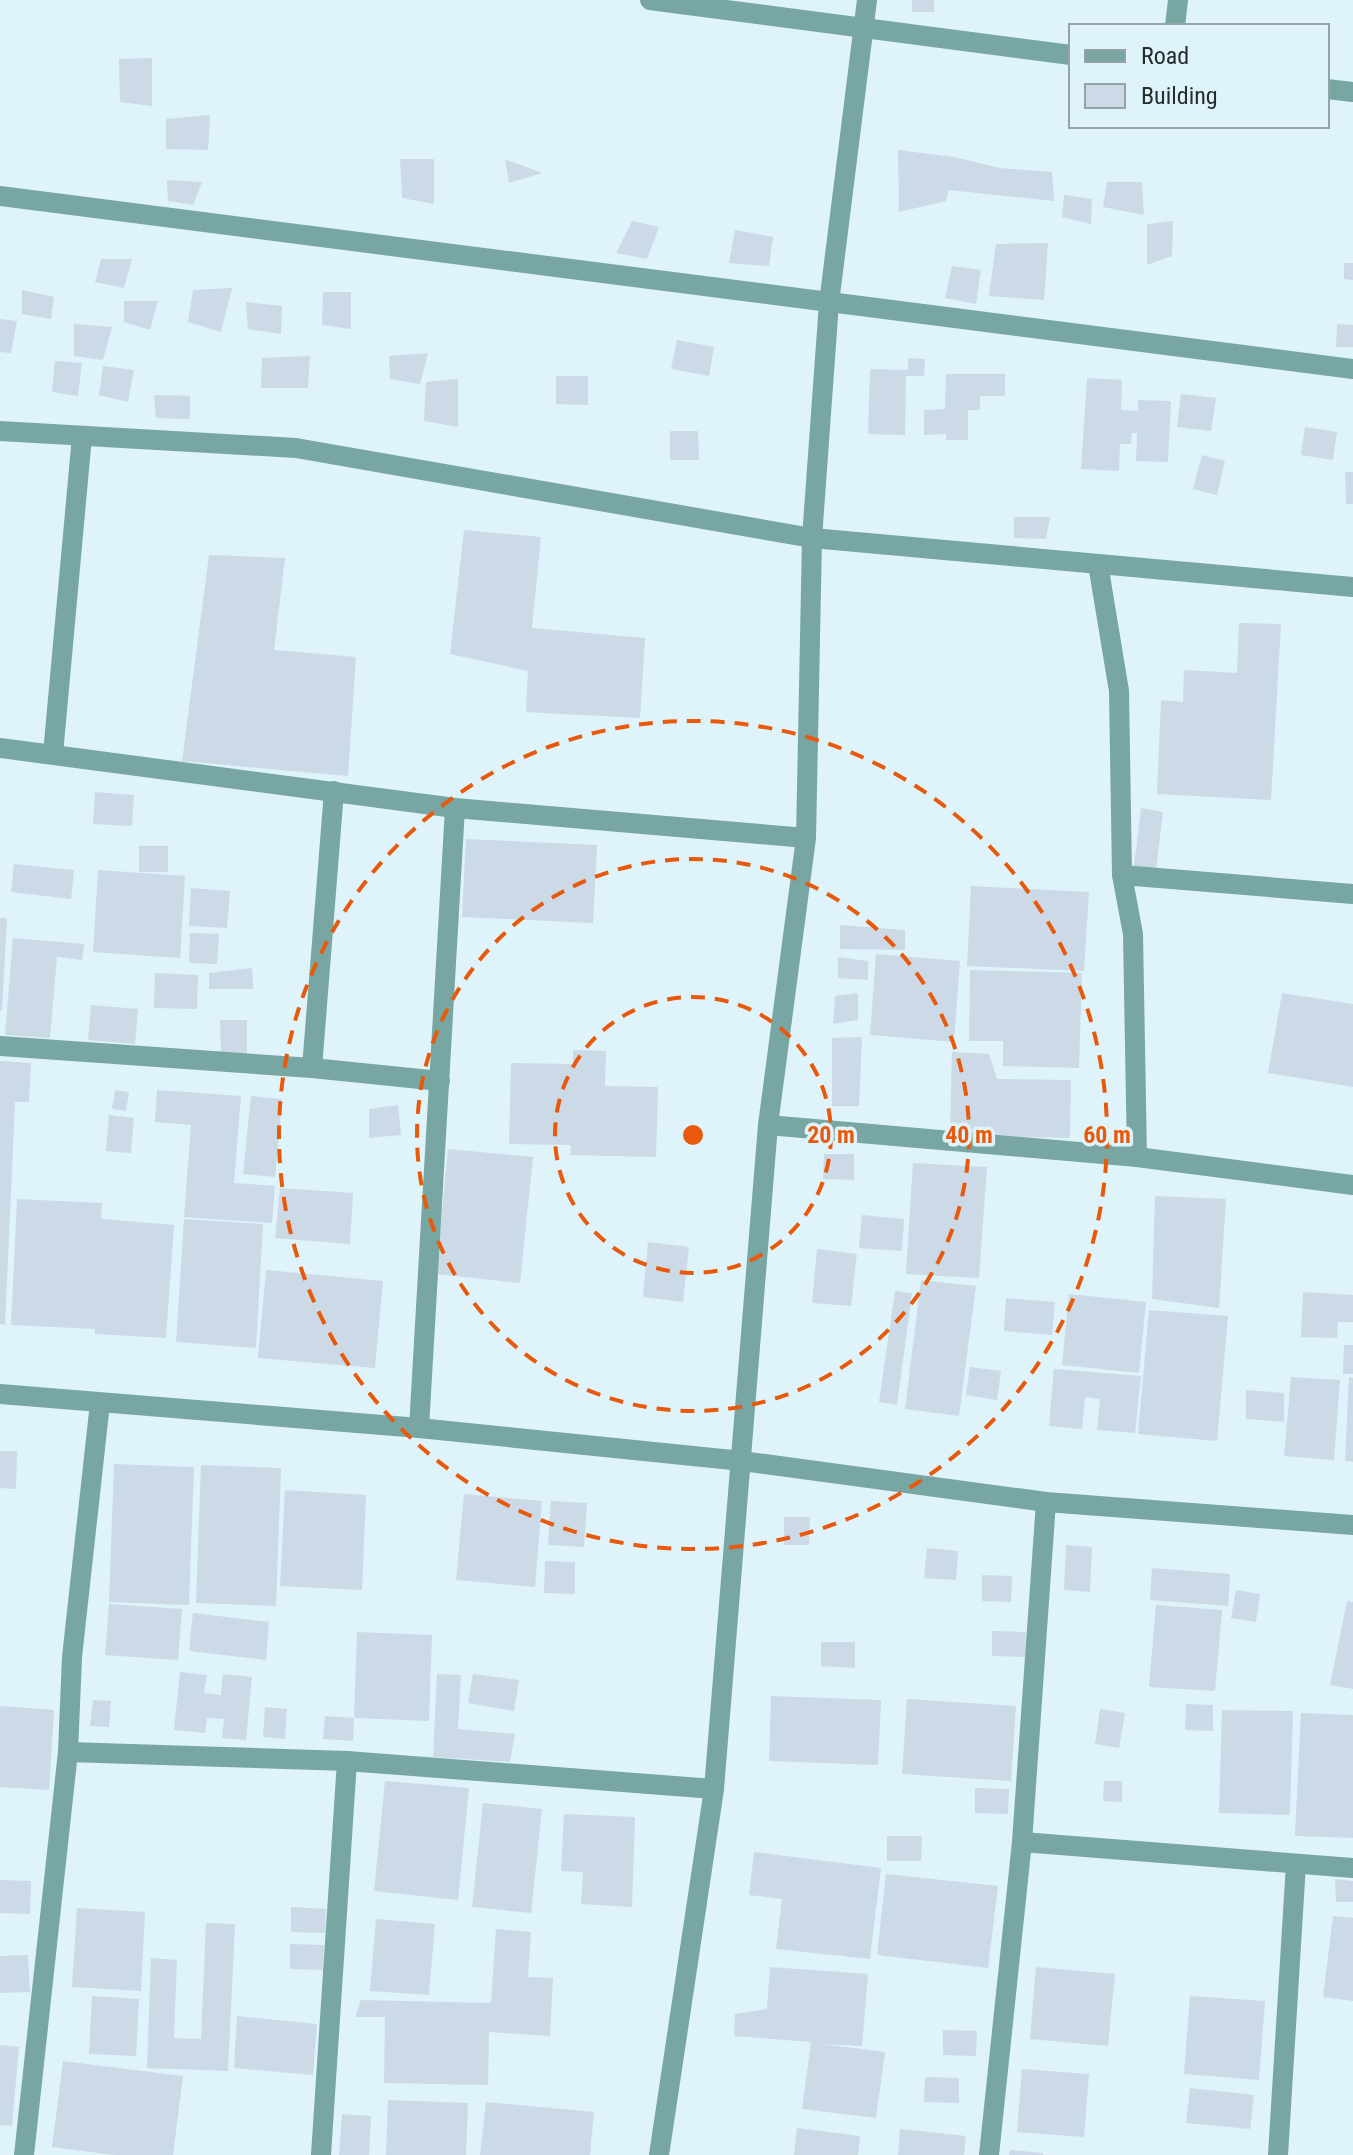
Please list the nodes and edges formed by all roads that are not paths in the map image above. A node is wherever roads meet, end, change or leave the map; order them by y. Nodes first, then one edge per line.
1 (650, 0) edge
2 (867, 0) edge
3 (1178, 0) edge
4 (1175, 24) edge
5 (863, 28) junction
6 (1069, 55) edge
7 (1329, 89) edge
8 (1353, 92) edge
9 (0, 196) edge
10 (829, 303) junction
11 (1353, 369) edge
12 (0, 431) edge
13 (82, 436) junction
14 (812, 538) junction
15 (1098, 564) junction
16 (1353, 587) edge
17 (0, 748) edge
18 (53, 754) junction
19 (334, 791) junction
20 (455, 808) junction
21 (806, 838) junction
22 (1122, 875) junction
23 (1353, 894) edge
24 (0, 1046) edge
25 (312, 1068) junction
26 (440, 1081) junction
27 (768, 1125) junction
28 (1137, 1157) junction
29 (1353, 1185) edge
30 (0, 1394) edge
31 (100, 1403) junction
32 (419, 1428) junction
33 (742, 1461) junction
34 (1046, 1502) junction
35 (1353, 1525) edge
36 (68, 1752) junction
37 (347, 1761) junction
38 (714, 1789) junction
39 (1022, 1842) junction
40 (1296, 1864) junction
41 (1353, 1868) edge
42 (24, 2155) edge
43 (321, 2155) edge
44 (659, 2155) edge
45 (989, 2155) edge
46 (1278, 2155) edge

1 - 5 street
2 - 5 street
3 - 4 street
5 - 6 street
5 - 10 street
7 - 8 street
9 - 10 street
10 - 11 street
10 - 14 street
12 - 13 street
13 - 14 street
13 - 18 street
14 - 15 street
14 - 21 street
15 - 16 street
15 - 22 street
17 - 18 street
18 - 19 street
19 - 20 street
19 - 25 street
20 - 21 street
20 - 26 street
21 - 27 street
22 - 23 street
22 - 28 street
24 - 25 street
25 - 26 street
26 - 32 street
27 - 28 street
27 - 33 street
28 - 29 street
30 - 31 street
31 - 32 street
31 - 36 street
32 - 33 street
33 - 34 street
33 - 38 street
34 - 35 street
34 - 39 street
36 - 37 street
36 - 42 street
37 - 38 street
37 - 43 street
38 - 44 street
39 - 40 street
39 - 45 street
40 - 41 street
40 - 46 street

